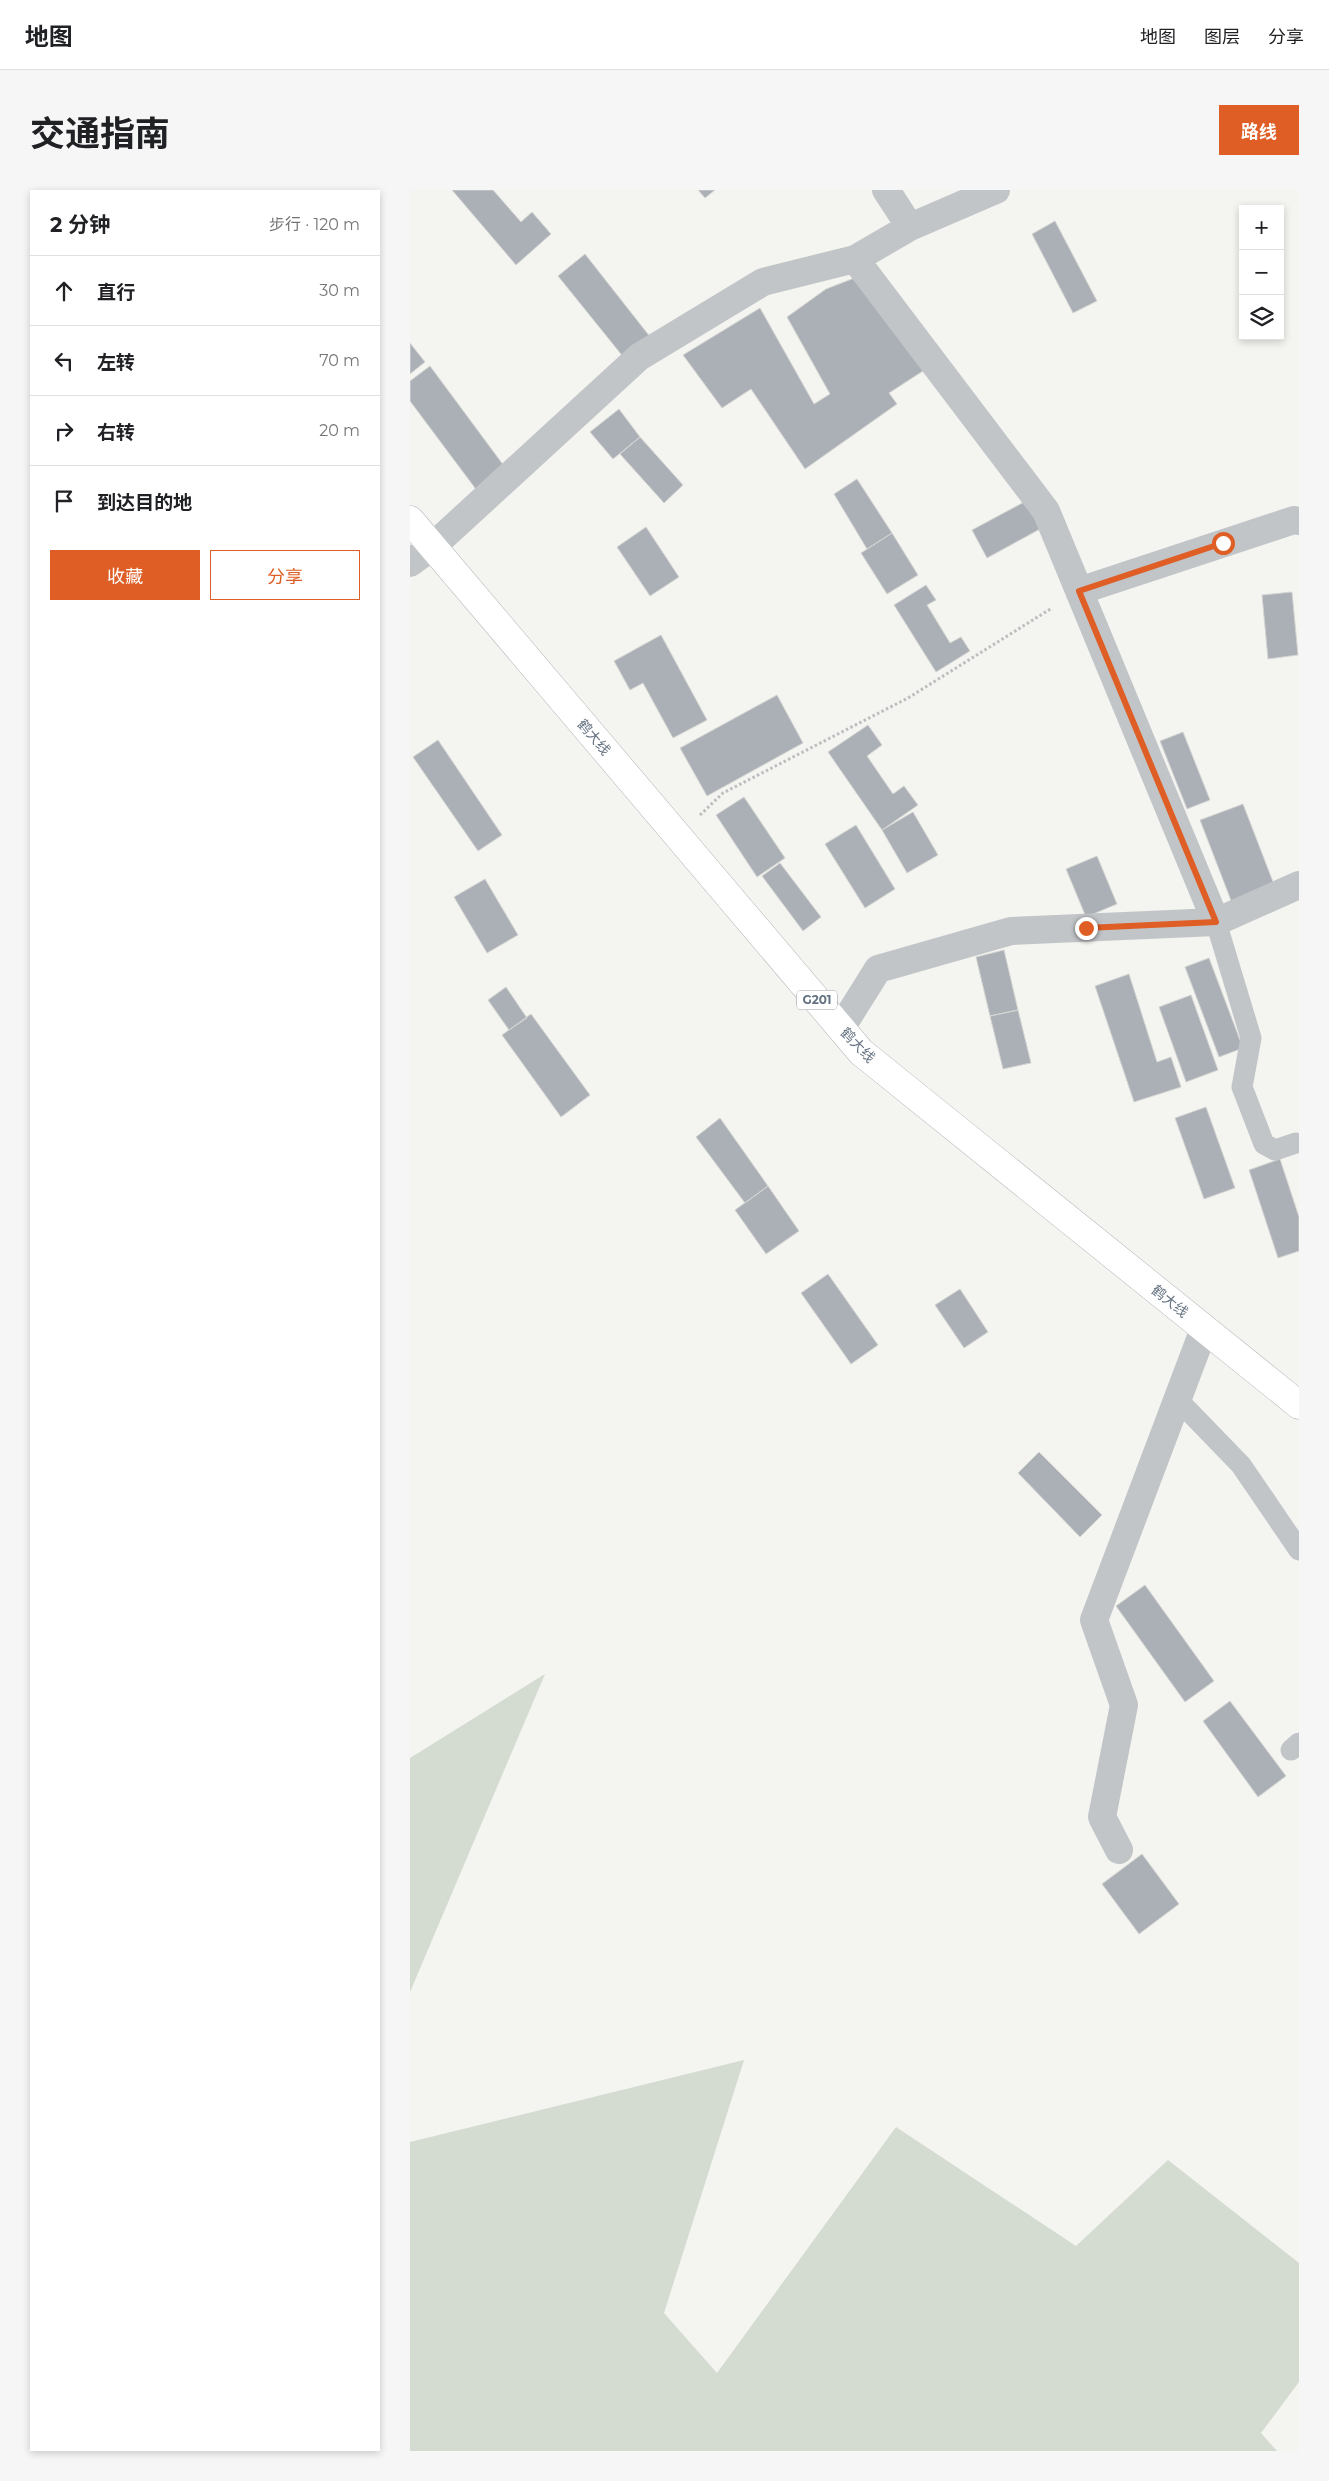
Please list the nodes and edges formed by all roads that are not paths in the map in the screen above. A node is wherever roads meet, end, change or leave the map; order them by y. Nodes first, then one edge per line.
1 (886, 190) edge
2 (996, 190) edge
3 (910, 227) junction
4 (855, 259) junction
5 (410, 520) edge
6 (1299, 521) edge
7 (432, 546) junction
8 (410, 563) edge
9 (1079, 591) junction
10 (1299, 885) edge
11 (1216, 922) junction
12 (841, 1028) junction
13 (1296, 1143) dead end
14 (1204, 1329) junction
15 (1178, 1400) junction
16 (1299, 1405) edge
17 (1299, 1550) edge
18 (1119, 1850) dead end

1 - 3 street
2 - 3 street
3 - 4 street
4 - 7 street
4 - 9 street
5 - 7 highway, 鹤大线 / G201
6 - 9 street
7 - 8 street
7 - 12 highway, 鹤大线 / G201
9 - 11 street
10 - 11 street
11 - 12 street
11 - 13 lane
12 - 14 highway, 鹤大线 / G201
14 - 15 street
14 - 16 highway, 鹤大线 / G201
15 - 17 lane
15 - 18 street

